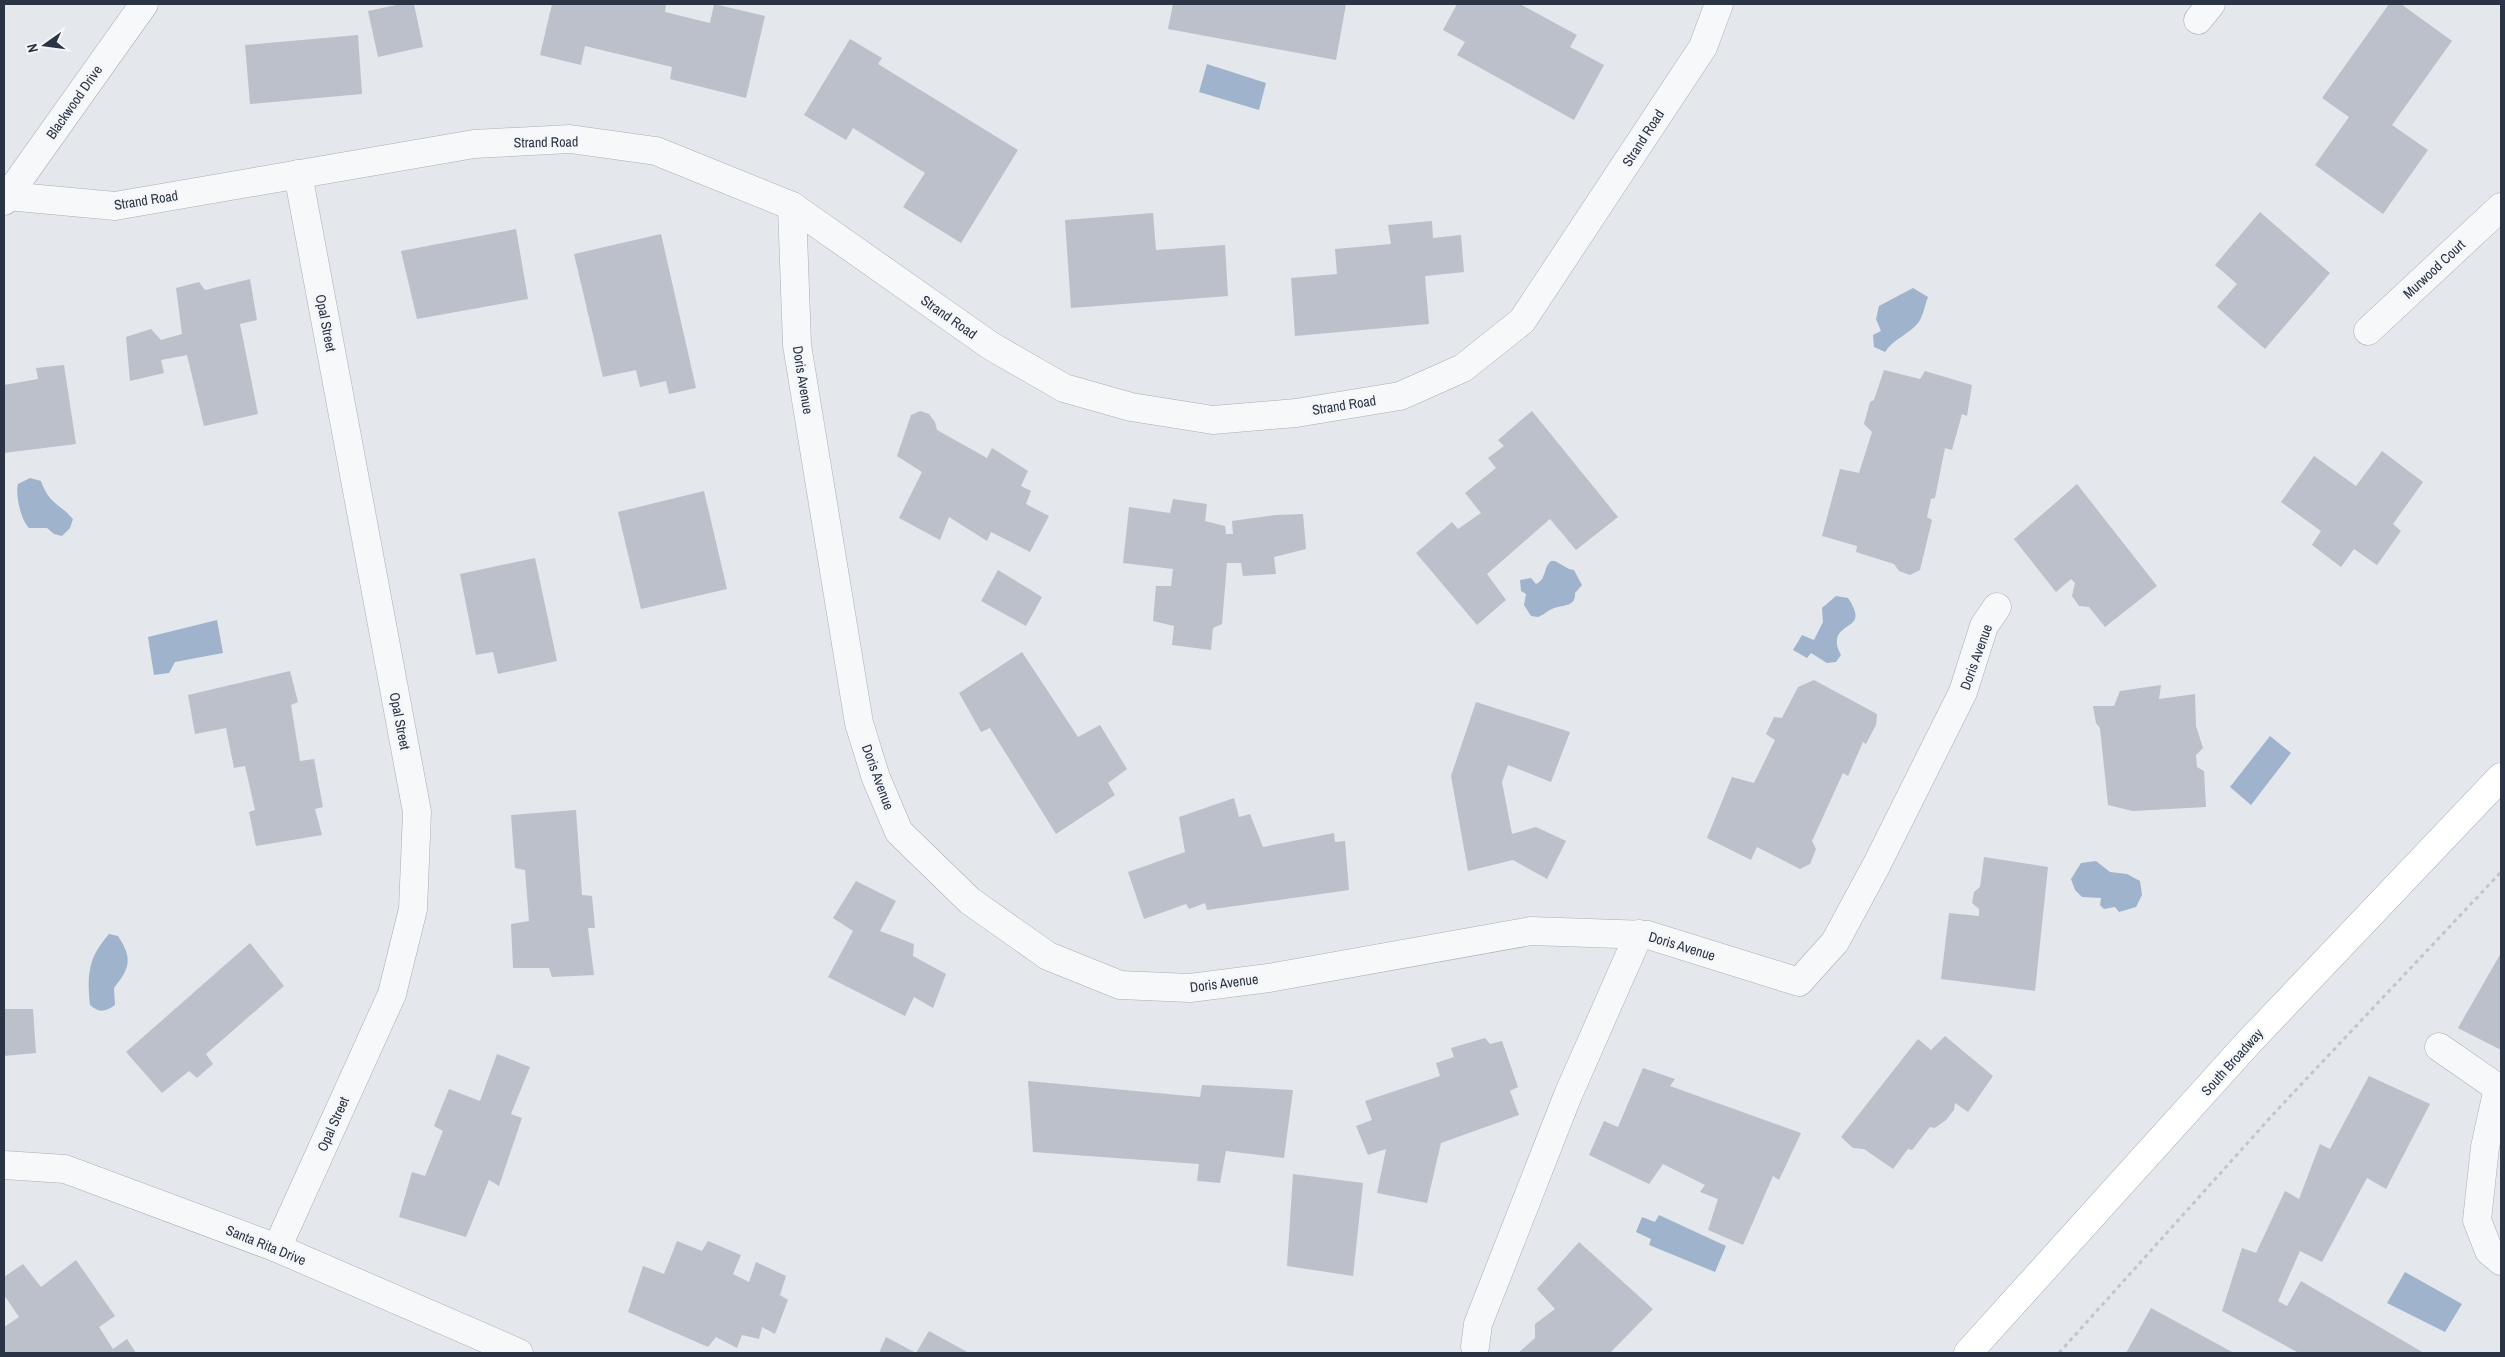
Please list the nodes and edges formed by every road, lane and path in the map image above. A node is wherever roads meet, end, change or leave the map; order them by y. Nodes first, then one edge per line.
1 (144, 4) edge
2 (1719, 4) edge
3 (298, 174) junction
4 (5, 198) edge
5 (792, 206) junction
6 (2501, 206) edge
7 (2368, 331) dead end
8 (1998, 607) dead end
9 (2501, 776) edge
10 (2501, 872) edge
11 (1639, 934) junction
12 (2439, 1047) dead end
13 (4, 1165) edge
14 (277, 1248) junction
15 (2501, 1261) edge
16 (1475, 1347) dead end
17 (519, 1353) edge
18 (1968, 1353) edge
19 (2060, 1353) edge

1 - 4 street, Blackwood Drive
2 - 5 street, Strand Road
3 - 4 street, Strand Road
3 - 5 street, Strand Road
3 - 14 street, Opal Street
5 - 11 street, Doris Avenue
6 - 7 street, Murwood Court
8 - 11 street, Doris Avenue
9 - 18 main road, South Broadway
10 - 19 path
11 - 16 street
12 - 15 street
13 - 14 street, Santa Rita Drive
14 - 17 street, Santa Rita Drive

